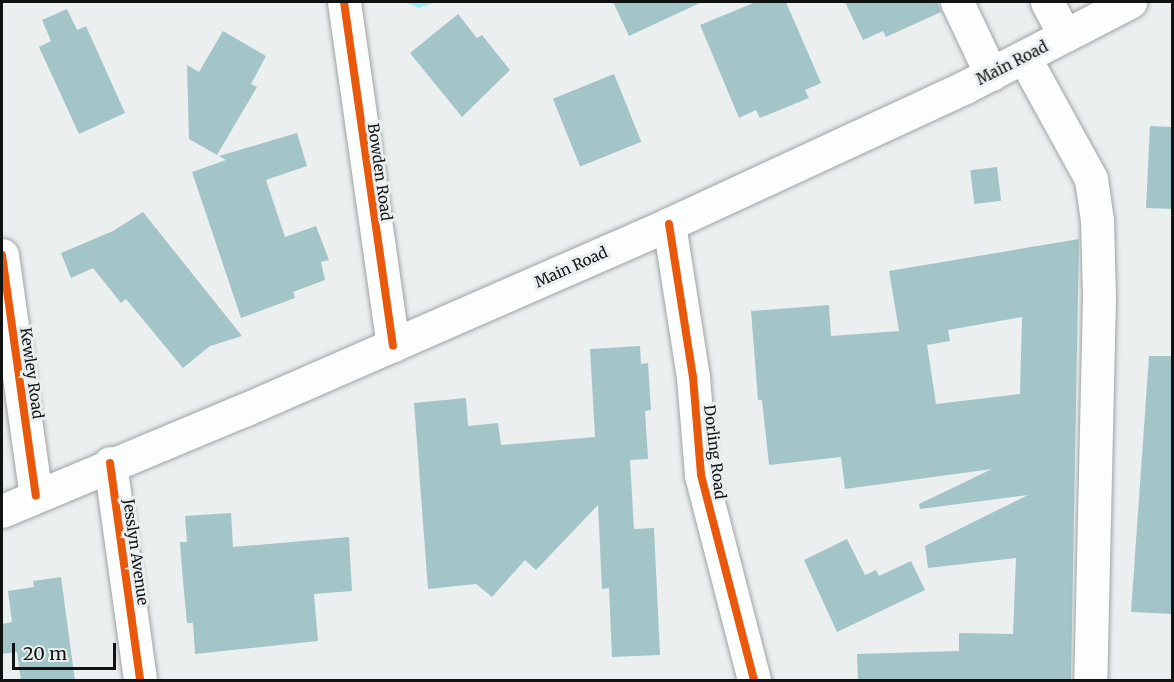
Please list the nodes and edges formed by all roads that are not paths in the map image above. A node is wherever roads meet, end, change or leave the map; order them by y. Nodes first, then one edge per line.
1 (344, 2) edge
2 (957, 2) edge
3 (1047, 2) edge
4 (1130, 2) edge
5 (1079, 20) edge
6 (1024, 57) junction
7 (991, 74) junction
8 (669, 224) junction
9 (2, 255) edge
10 (393, 346) junction
11 (110, 464) junction
12 (36, 496) junction
13 (2, 511) edge
14 (140, 681) edge
15 (754, 681) edge
16 (1090, 681) edge

1 - 10 street, Bowden Road
2 - 7 street
3 - 5 street
4 - 5 street, Main Road
5 - 6 street, Main Road
6 - 7 street, Main Road
6 - 16 street
7 - 8 street, Main Road
8 - 10 street, Main Road
8 - 15 street, Dorling Road
9 - 12 street, Kewley Road
10 - 11 street, Main Road
11 - 12 street, Main Road
11 - 14 street, Jesslyn Avenue
12 - 13 street, Main Road

